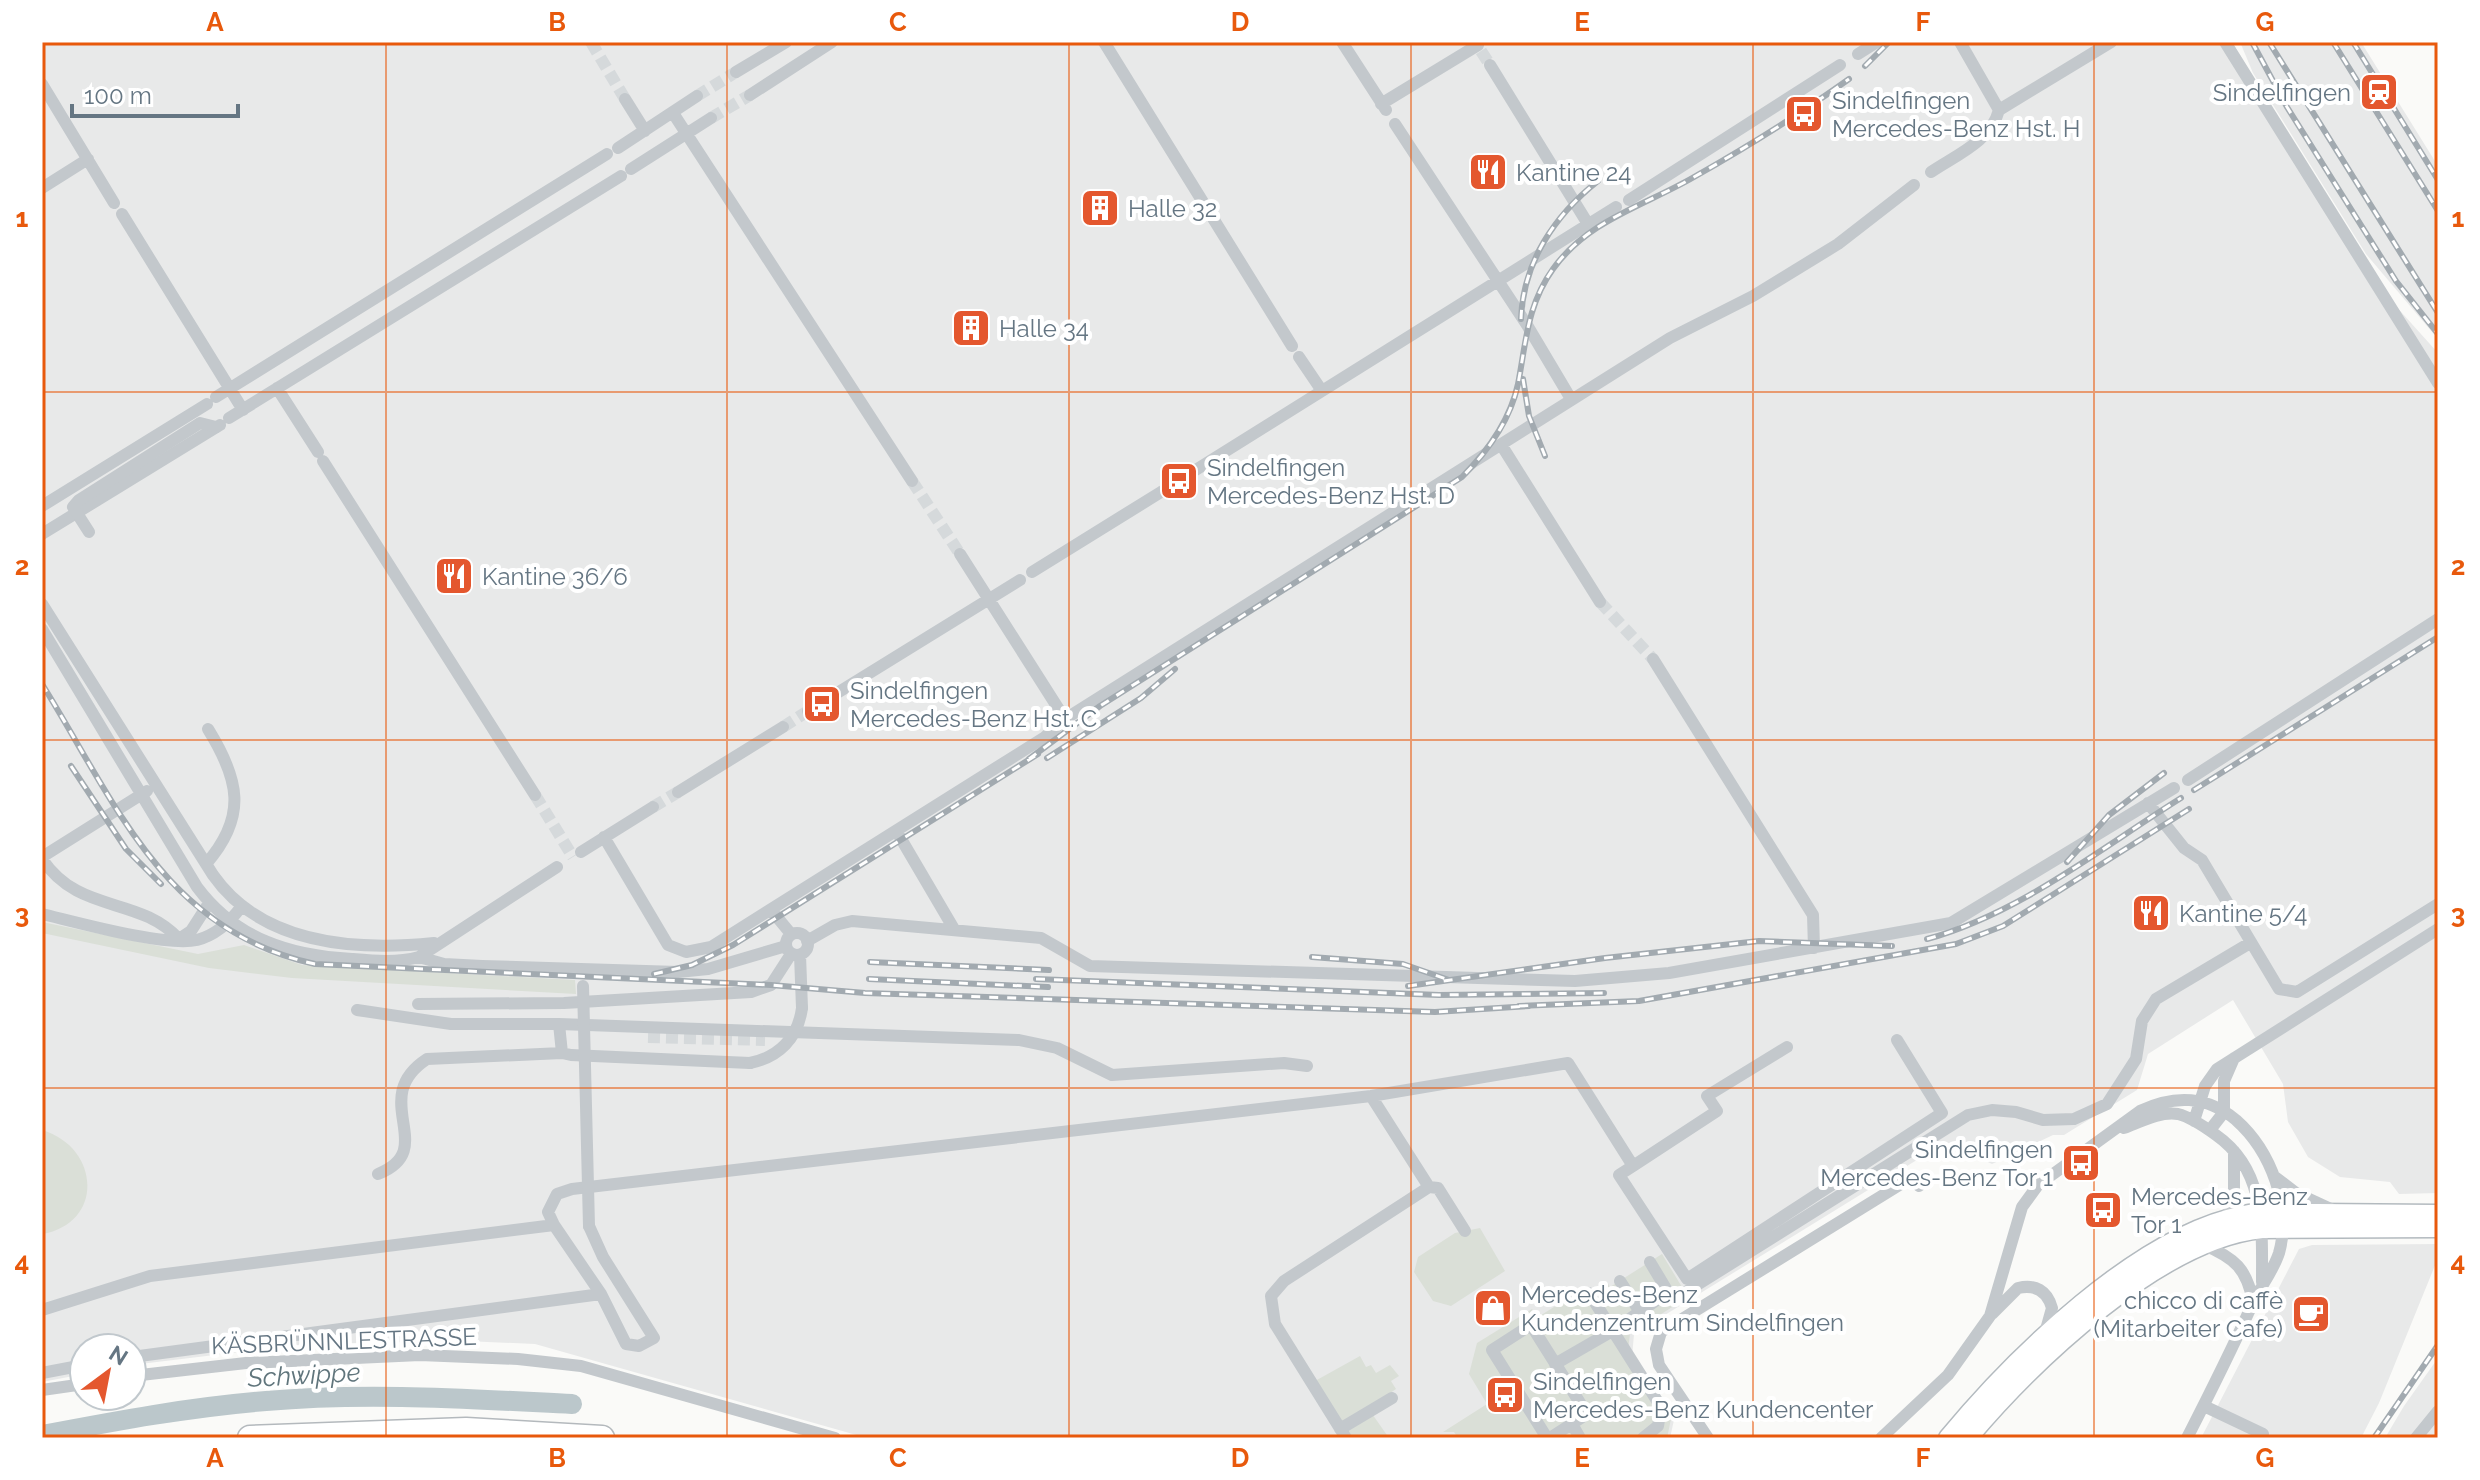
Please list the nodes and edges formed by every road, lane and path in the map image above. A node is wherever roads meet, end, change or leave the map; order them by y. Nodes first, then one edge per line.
1 (786, 42) edge
2 (832, 42) edge
3 (1104, 42) edge
4 (1342, 42) edge
5 (1877, 42) edge
6 (1960, 42) edge
7 (2111, 42) edge
8 (2225, 42) edge
9 (1478, 46) edge
10 (1858, 54) dead end
11 (1490, 65) tunnel mouth
12 (1840, 65) dead end
13 (736, 72) tunnel mouth
14 (42, 84) edge
15 (750, 95) tunnel mouth
16 (697, 96) tunnel mouth
17 (625, 99) tunnel mouth
18 (1999, 110) junction
19 (673, 113) junction
20 (711, 118) tunnel mouth
21 (1395, 124) dead end
22 (645, 131) junction
23 (687, 135) junction
24 (88, 159) junction
25 (1931, 172) dead end
26 (1914, 185) dead end
27 (42, 188) edge
28 (1629, 200) dead end
29 (1616, 207) dead end
30 (1588, 224) junction
31 (1496, 281) junction
32 (2438, 383) edge
33 (277, 388) junction
34 (230, 389) junction
35 (1322, 391) junction
36 (1571, 399) junction
37 (243, 410) junction
38 (221, 423) junction
39 (1502, 446) junction
40 (1194, 471) tunnel mouth
41 (912, 481) tunnel mouth
42 (1161, 492) tunnel mouth
43 (42, 506) edge
44 (89, 532) dead end
45 (42, 534) edge
46 (960, 554) tunnel mouth
47 (1032, 572) dead end
48 (1020, 580) dead end
49 (989, 597) junction
50 (1600, 602) tunnel mouth
51 (42, 604) edge
52 (2438, 619) edge
53 (42, 629) edge
54 (1653, 659) tunnel mouth
55 (808, 711) tunnel mouth
56 (1065, 719) junction
57 (783, 727) tunnel mouth
58 (208, 729) dead end
59 (2188, 780) dead end
60 (157, 785) junction
61 (2174, 788) dead end
62 (678, 792) tunnel mouth
63 (143, 793) junction
64 (535, 795) tunnel mouth
65 (2148, 803) junction
66 (653, 807) tunnel mouth
67 (897, 832) junction
68 (604, 837) junction
69 (581, 852) dead end
70 (42, 858) edge
71 (206, 864) junction
72 (557, 867) dead end
73 (209, 903) junction
74 (2438, 904) edge
75 (241, 907) junction
76 (772, 911) junction
77 (42, 914) edge
78 (230, 922) junction
79 (954, 929) junction
80 (2438, 929) edge
81 (179, 939) junction
82 (437, 943) junction
83 (2250, 943) junction
84 (792, 947) junction
85 (1814, 948) junction
86 (419, 957) junction
87 (583, 970) junction
88 (418, 1004) dead end
89 (357, 1010) dead end
90 (559, 1024) junction
91 (601, 1027) junction
92 (648, 1037) tunnel mouth
93 (1897, 1040) dead end
94 (1787, 1047) dead end
95 (562, 1053) junction
96 (2236, 1055) junction
97 (1307, 1066) dead end
98 (1371, 1096) junction
99 (2200, 1100) junction
100 (2224, 1112) junction
101 (2194, 1121) junction
102 (2210, 1130) junction
103 (2110, 1132) junction
104 (2234, 1151) junction
105 (1633, 1166) junction
106 (378, 1174) dead end
107 (2274, 1176) junction
108 (1919, 1186) dead end
109 (1429, 1187) junction
110 (2342, 1213) junction
111 (2438, 1214) edge
112 (2226, 1219) junction
113 (2271, 1221) junction
114 (554, 1225) junction
115 (2438, 1228) edge
116 (1465, 1231) dead end
117 (2204, 1245) junction
118 (1650, 1262) dead end
119 (1620, 1281) dead end
120 (2262, 1285) junction
121 (1668, 1292) junction
122 (1589, 1293) dead end
123 (601, 1294) junction
124 (2253, 1302) junction
125 (42, 1310) edge
126 (1640, 1312) junction
127 (1990, 1316) junction
128 (1614, 1330) junction
129 (2041, 1340) junction
130 (148, 1355) edge
131 (1555, 1364) junction
132 (68, 1368) edge
133 (42, 1373) edge
134 (148, 1374) edge
135 (68, 1386) edge
136 (42, 1390) edge
137 (1392, 1398) dead end
138 (2204, 1406) junction
139 (2438, 1411) edge
140 (1572, 1424) junction
141 (1343, 1434) edge
142 (2263, 1434) dead end
143 (2420, 1434) edge
144 (250, 1438) edge
145 (602, 1438) edge
146 (835, 1438) edge
147 (1548, 1438) edge
148 (1580, 1438) edge
149 (1643, 1438) edge
150 (1708, 1438) edge
151 (1881, 1438) edge
152 (1948, 1438) edge
153 (1968, 1438) edge
154 (2187, 1438) edge
155 (2434, 1438) edge

1 - 13 street
2 - 15 street
3 - 35 street
4 - 9 street
5 - 10 street
6 - 18 street
7 - 18 street
8 - 32 street
11 - 30 street
12 - 28 street
14 - 24 street
16 - 19 street
17 - 22 street
18 - 25 street
19 - 22 street
19 - 23 street
20 - 23 street
21 - 31 street
22 - 34 street
23 - 33 street
23 - 41 street
24 - 27 street
24 - 34 street
26 - 36 street
29 - 30 street
30 - 31 street
31 - 35 street
31 - 36 street
33 - 37 street
33 - 64 street
34 - 37 street
34 - 43 street
35 - 40 street
36 - 39 street
37 - 38 street
38 - 44 street, bridge
38 - 45 street
39 - 50 street
39 - 56 street
42 - 47 street
46 - 49 street
48 - 49 street
49 - 55 street
49 - 56 street
51 - 60 street
52 - 59 street
53 - 63 street
54 - 85 street
56 - 67 street
57 - 62 street
58 - 71 street
60 - 63 street
60 - 71 street
61 - 65 street
63 - 70 street
63 - 73 street
65 - 83 street
65 - 85 street
66 - 68 street
67 - 76 street
67 - 79 street
68 - 69 street
68 - 76 street
70 - 81 street
71 - 75 street
72 - 82 street
73 - 78 street
73 - 81 street
74 - 83 street
75 - 78 street
75 - 82 street
76 - 84 street
77 - 81 street
78 - 81 street
78 - 86 street
79 - 84 street
79 - 85 street
80 - 96 street
82 - 86 street
83 - 121 street
84 - 87 street
84 - 88 street
84 - 95 street, bridge
86 - 87 street
87 - 123 street, bridge
89 - 90 street
90 - 91 street
90 - 95 street
91 - 92 street
91 - 97 street
93 - 105 street
94 - 105 street
95 - 106 street
96 - 99 street
96 - 100 street
98 - 105 street
98 - 109 street
98 - 114 street
99 - 100 street
99 - 101 street
99 - 103 street
100 - 102 street
100 - 107 street
101 - 102 street
101 - 103 street
102 - 104 street
103 - 127 street
104 - 112 street
104 - 113 street
107 - 110 street
107 - 113 street
108 - 150 street
109 - 116 street
109 - 141 street
110 - 111 main road
110 - 113 main road
112 - 113 main road
112 - 129 main road
113 - 115 main road
113 - 117 main road
113 - 120 street
113 - 120 street
114 - 123 street
114 - 125 street
117 - 124 street
117 - 153 main road
118 - 121 street
119 - 126 street
120 - 124 street
121 - 126 street
122 - 128 street
123 - 130 street
124 - 138 street
126 - 128 street
127 - 129 street
127 - 151 street
128 - 131 street
128 - 149 street
129 - 152 main road
131 - 140 street
131 - 147 street
132 - 133 street
134 - 146 street, KÄSBRÜNNLESTRASSE
135 - 136 street
137 - 141 street
138 - 142 street
138 - 154 street
139 - 143 street
140 - 147 street
140 - 148 street
143 - 155 street
144 - 145 highway

